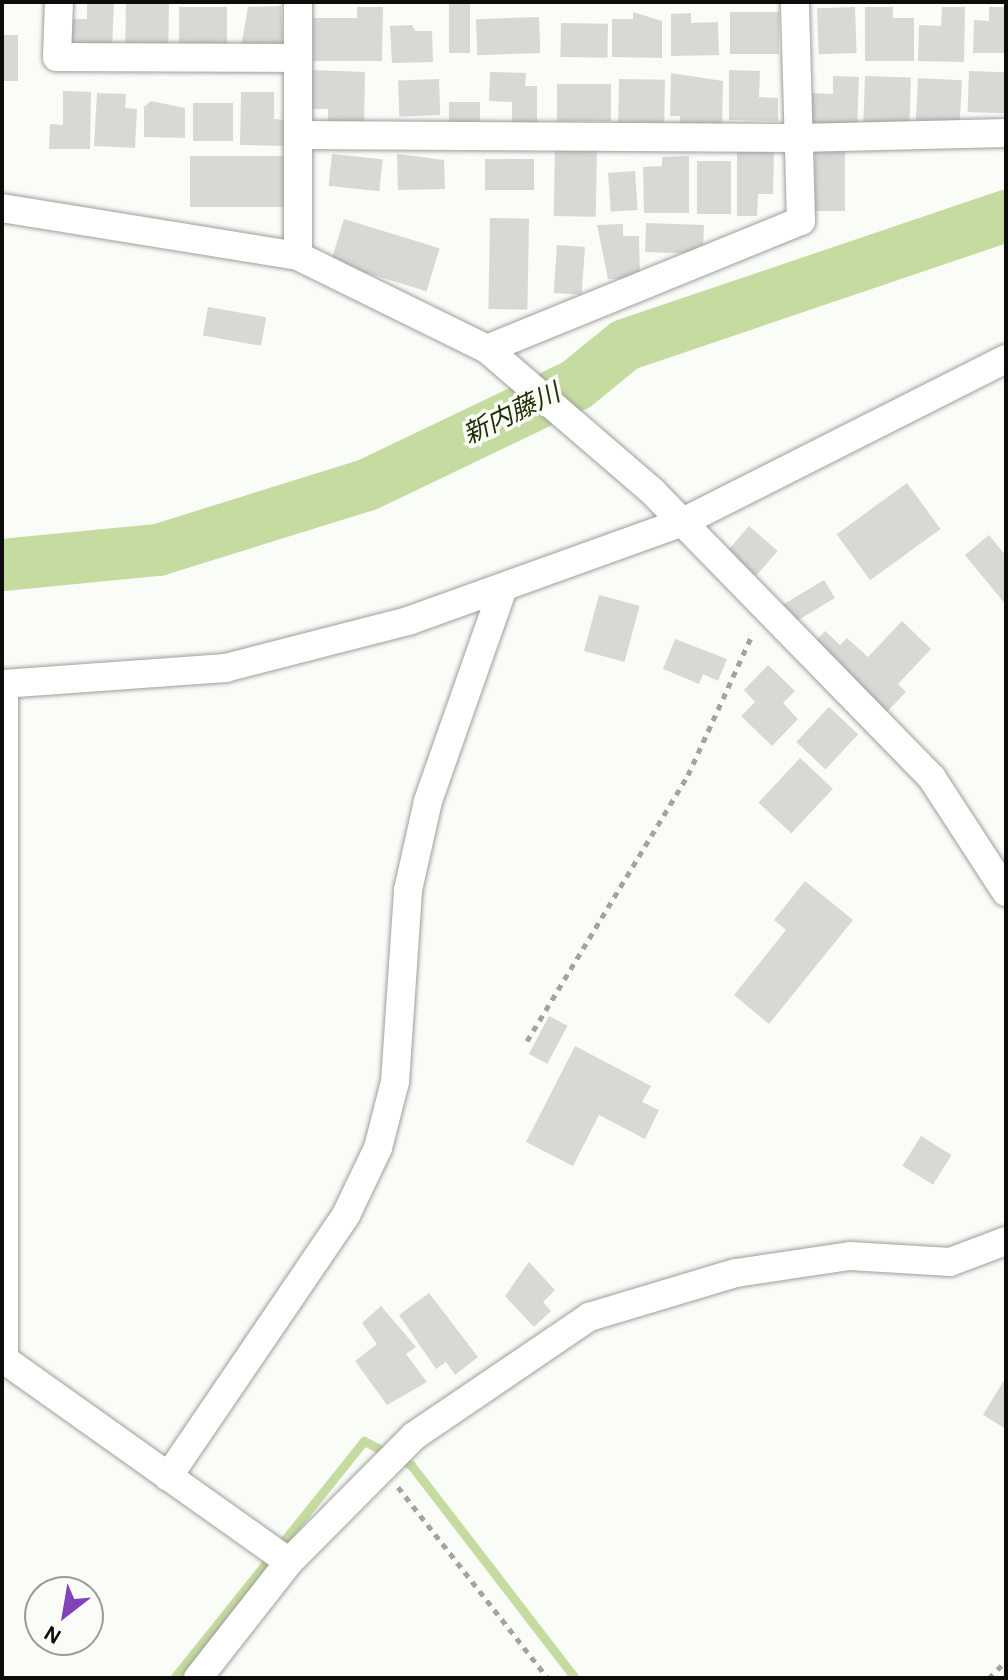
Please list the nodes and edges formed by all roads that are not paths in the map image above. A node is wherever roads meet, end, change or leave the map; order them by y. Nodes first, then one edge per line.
1 (59, 2) edge
2 (298, 2) edge
3 (795, 2) edge
4 (298, 58) junction
5 (1006, 133) edge
6 (298, 135) junction
7 (798, 138) junction
8 (2, 208) edge
9 (298, 256) junction
10 (497, 357) junction
11 (1006, 359) edge
12 (683, 522) junction
13 (503, 588) junction
14 (3, 684) edge
15 (1006, 892) edge
16 (1006, 1241) edge
17 (3, 1359) edge
18 (168, 1477) junction
19 (289, 1562) junction
20 (198, 1678) edge

1 - 4 street
2 - 4 street
3 - 7 street
4 - 6 street
5 - 7 street
6 - 7 street
6 - 9 street
7 - 10 street
8 - 9 street
9 - 10 street
10 - 12 street
11 - 12 street
12 - 13 street
12 - 15 street
13 - 14 street
13 - 18 street
14 - 17 street
16 - 19 street
17 - 18 street
18 - 19 street
19 - 20 street

